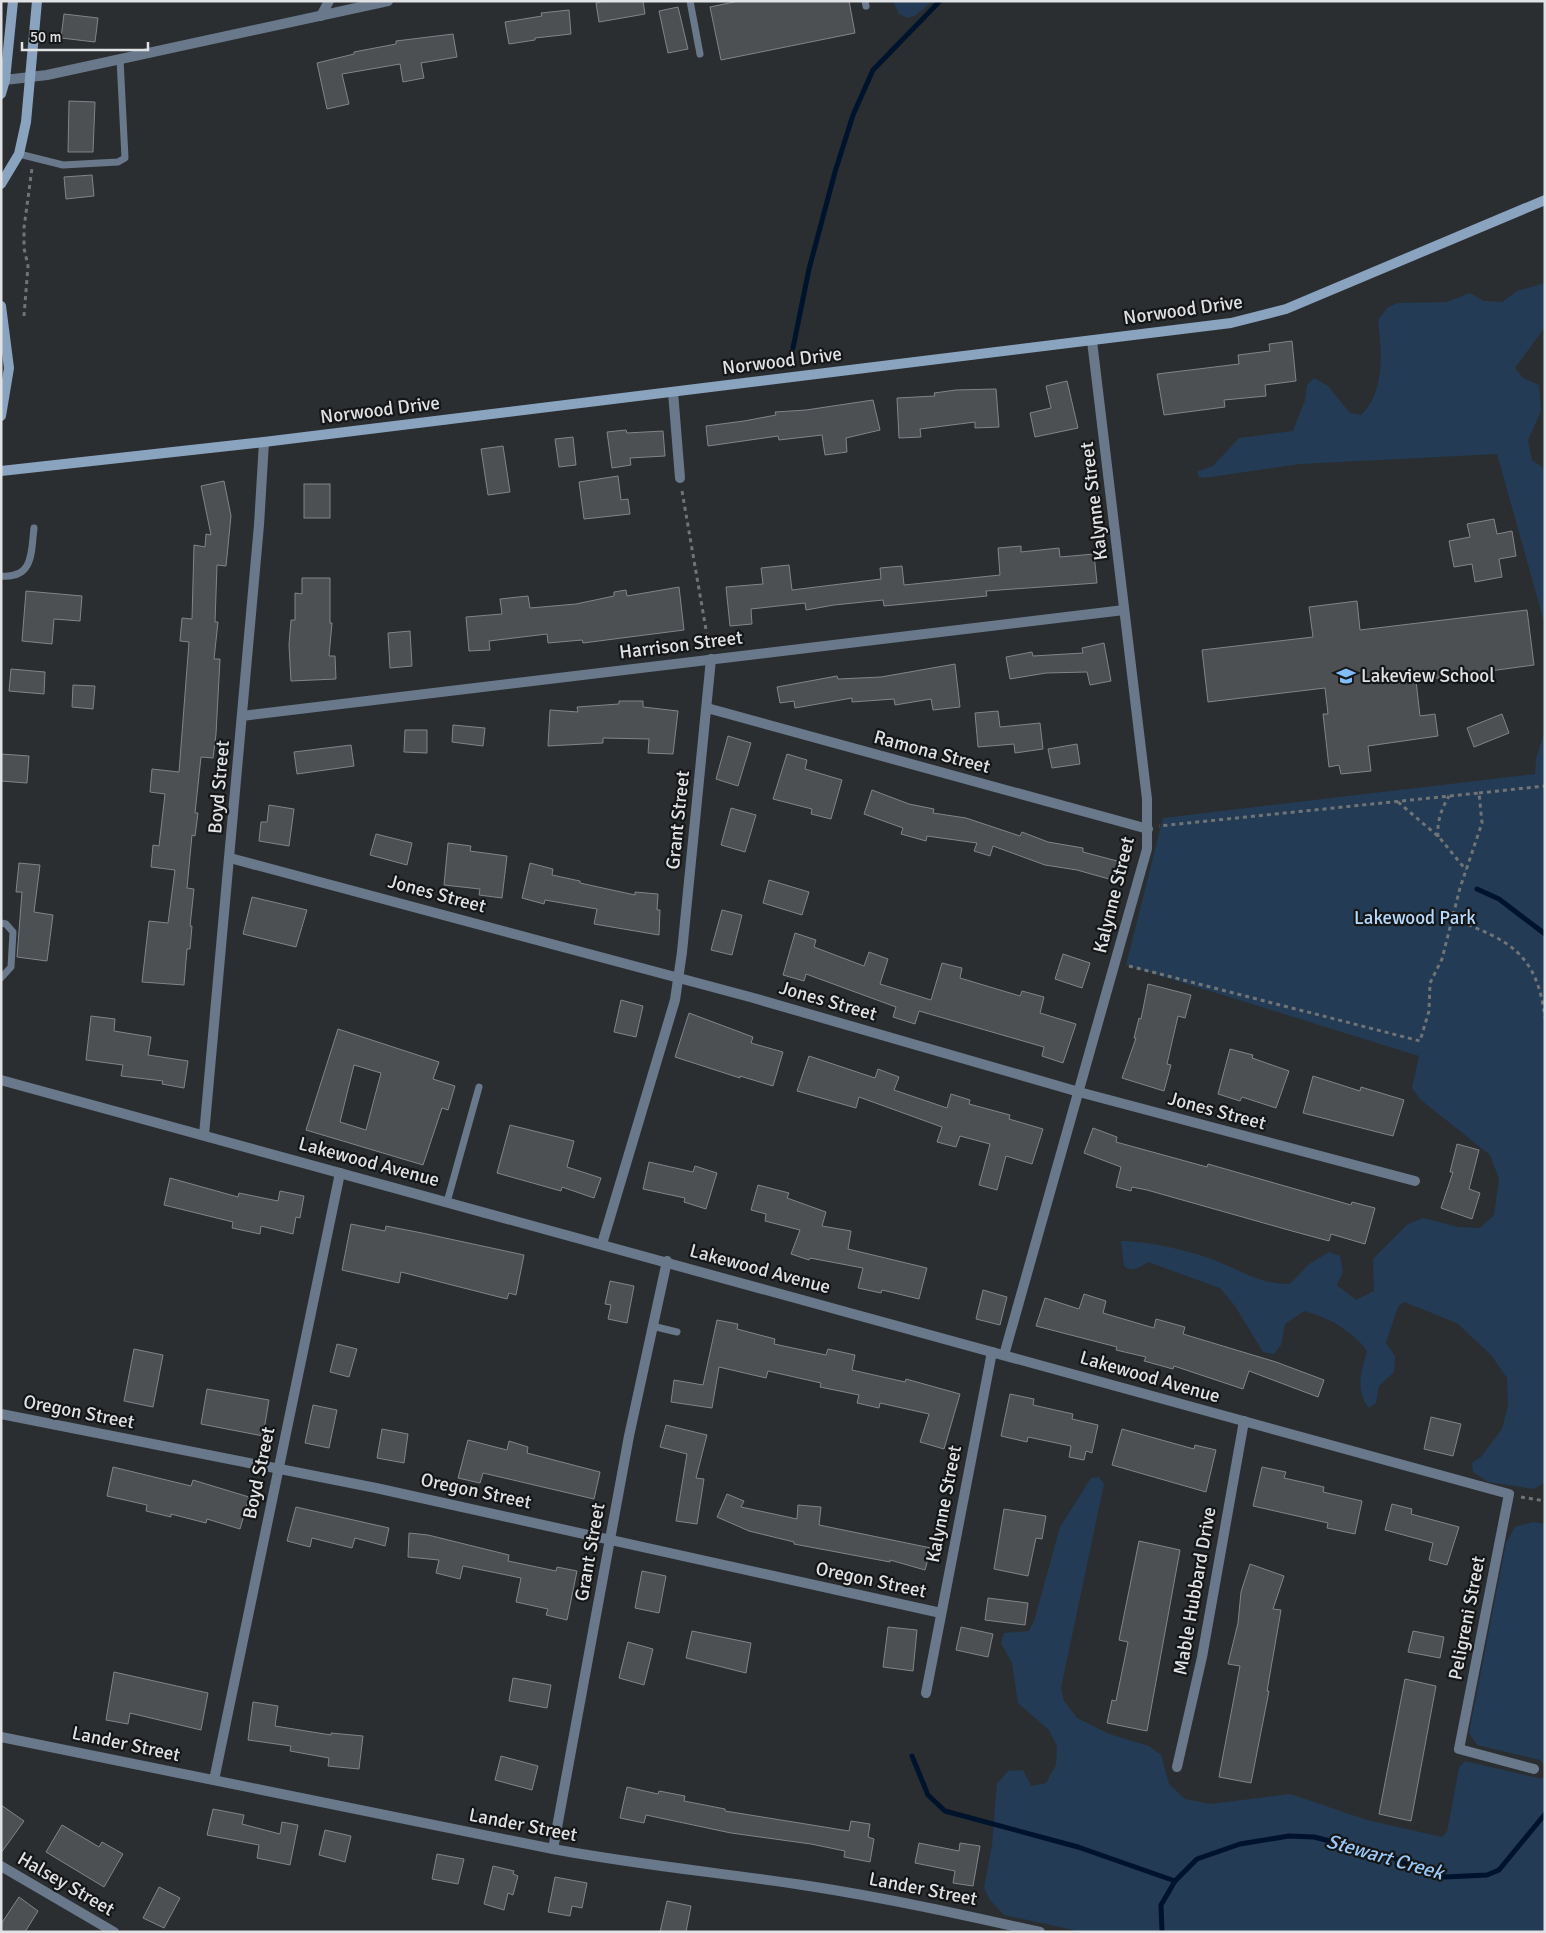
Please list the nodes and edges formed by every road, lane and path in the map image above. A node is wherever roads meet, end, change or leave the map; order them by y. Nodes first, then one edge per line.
1 (13, 1) edge
2 (37, 1) edge
3 (329, 1) edge
4 (388, 1) edge
5 (690, 1) edge
6 (321, 16) junction
7 (700, 54) dead end
8 (120, 59) junction
9 (29, 78) junction
10 (3, 83) edge
11 (1, 94) edge
12 (19, 154) junction
13 (32, 168) dead end
14 (1, 184) edge
15 (1545, 200) edge
16 (1, 306) edge
17 (24, 316) dead end
18 (1092, 341) junction
19 (672, 392) junction
20 (1, 416) edge
21 (264, 442) junction
22 (1, 471) edge
23 (680, 478) joint
24 (34, 528) dead end
25 (1, 576) edge
26 (1124, 610) junction
27 (712, 659) junction
28 (706, 708) junction
29 (242, 716) junction
30 (1545, 786) edge
31 (1479, 793) junction
32 (1449, 796) junction
33 (1397, 802) junction
34 (1148, 828) junction
35 (1438, 837) junction
36 (230, 858) junction
37 (1466, 871) junction
38 (1452, 919) junction
39 (1, 923) edge
40 (1129, 966) dead end
41 (1, 978) edge
42 (679, 978) junction
43 (1545, 1018) edge
44 (1, 1080) edge
45 (479, 1087) dead end
46 (1079, 1092) junction
47 (204, 1135) junction
48 (340, 1173) junction
49 (1415, 1181) dead end
50 (447, 1202) junction
51 (602, 1244) junction
52 (666, 1262) junction
53 (652, 1326) junction
54 (678, 1332) dead end
55 (992, 1352) junction
56 (1004, 1355) junction
57 (1, 1414) edge
58 (1244, 1421) junction
59 (277, 1469) junction
60 (1509, 1494) junction
61 (1545, 1501) edge
62 (610, 1539) junction
63 (941, 1612) junction
64 (926, 1693) dead end
65 (1, 1737) edge
66 (1177, 1767) dead end
67 (1534, 1768) dead end
68 (214, 1780) junction
69 (553, 1850) junction
70 (1, 1866) edge
71 (114, 1932) edge
72 (1040, 1932) edge

1 - 10 street
2 - 9 street
3 - 6 street
4 - 6 street
5 - 7 lane
6 - 8 street
8 - 9 street
8 - 12 lane
9 - 10 street
9 - 12 street
10 - 11 street
12 - 14 street
13 - 17 path
15 - 18 street, Norwood Drive
16 - 20 street
18 - 19 street, Norwood Drive
18 - 26 street, Kalynne Street
19 - 21 street, Norwood Drive
19 - 23 street
21 - 22 street, Norwood Drive
21 - 29 street, Boyd Street
23 - 27 path
24 - 25 lane
26 - 27 street, Harrison Street
26 - 34 street, Kalynne Street
27 - 28 street, Grant Street
27 - 29 street, Harrison Street
28 - 34 street, Ramona Street
28 - 42 street, Grant Street
29 - 36 street, Boyd Street
30 - 31 path
31 - 32 path
31 - 37 path
32 - 33 path
32 - 35 path
33 - 34 path
33 - 35 path
34 - 46 street, Kalynne Street
35 - 37 path
36 - 42 street, Jones Street
36 - 47 street, Boyd Street
37 - 38 path
38 - 40 path
38 - 43 path
39 - 41 lane
42 - 46 street, Jones Street
42 - 51 street, Grant Street
44 - 47 street, Lakewood Avenue
45 - 50 lane
46 - 49 street, Jones Street
46 - 56 street, Kalynne Street
47 - 48 street, Lakewood Avenue
48 - 50 street, Lakewood Avenue
48 - 59 street, Boyd Street
50 - 51 street, Lakewood Avenue
51 - 52 street, Lakewood Avenue
52 - 53 street, Grant Street
52 - 55 street, Lakewood Avenue
53 - 54 lane
53 - 62 street, Grant Street
55 - 56 street, Lakewood Avenue
55 - 63 street, Kalynne Street
56 - 58 street, Lakewood Avenue
57 - 59 street, Oregon Street
58 - 60 street, Lakewood Avenue
58 - 66 street, Mable Hubbard Drive
59 - 62 street, Oregon Street
59 - 68 street, Boyd Street
60 - 61 path
60 - 67 street, Peligreni Street
62 - 63 street, Oregon Street
62 - 69 street, Grant Street
63 - 64 street, Kalynne Street
65 - 68 street, Lander Street
68 - 69 street, Lander Street
69 - 72 street, Lander Street
70 - 71 street, Halsey Street

